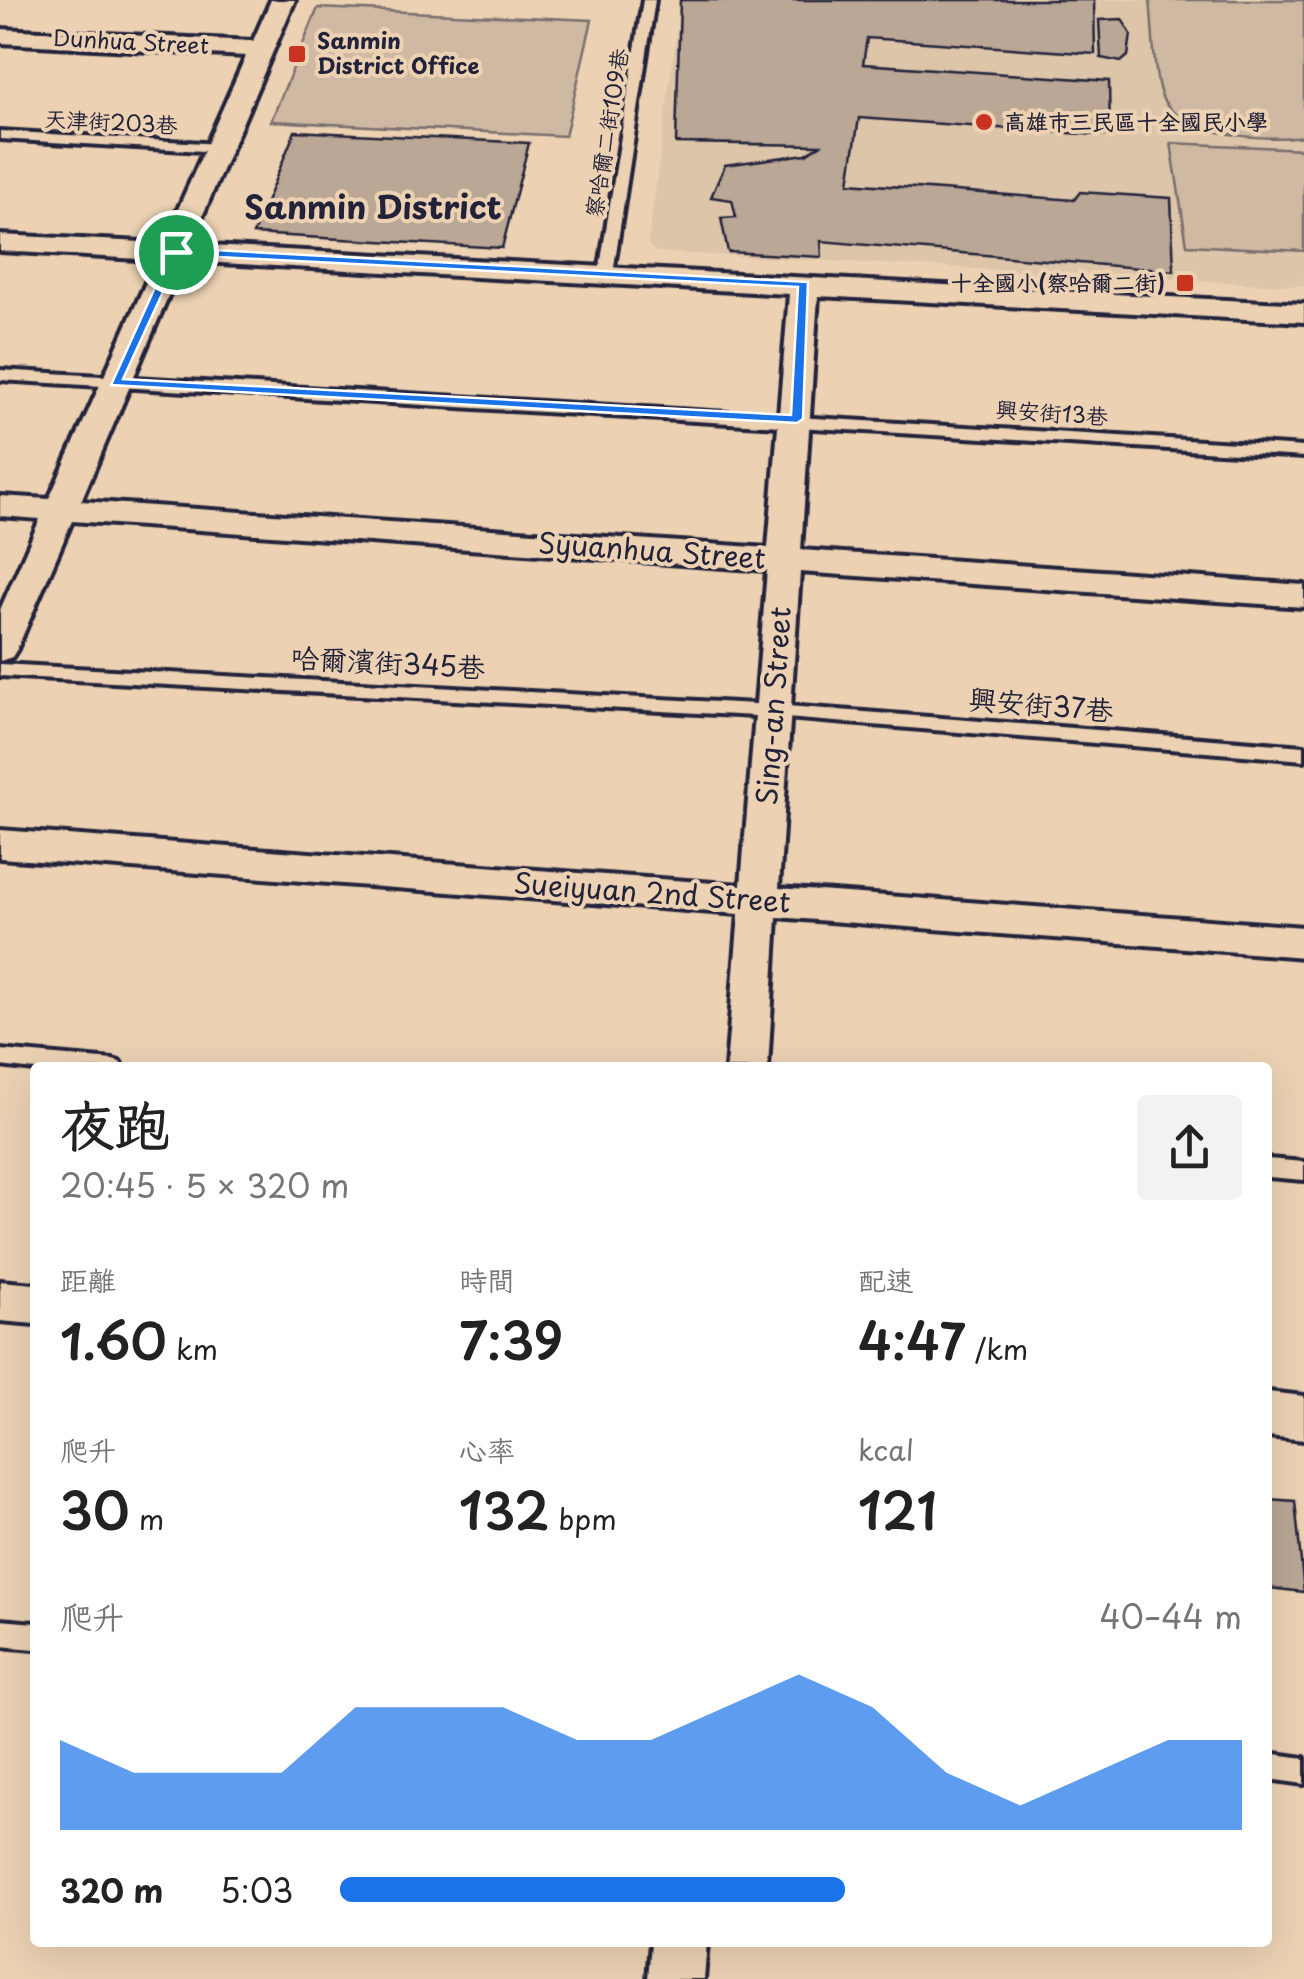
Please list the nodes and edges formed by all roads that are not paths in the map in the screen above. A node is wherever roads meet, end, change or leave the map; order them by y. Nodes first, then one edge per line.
1 (283, 0) edge
2 (648, 0) edge
3 (0, 36) edge
4 (262, 49) junction
5 (0, 135) edge
6 (220, 148) junction
7 (0, 243) edge
8 (176, 252) junction
9 (606, 273) junction
10 (804, 284) junction
11 (1304, 313) edge
12 (0, 374) edge
13 (116, 382) junction
14 (797, 419) junction
15 (1304, 452) edge
16 (0, 506) edge
17 (61, 510) junction
18 (786, 560) junction
19 (1304, 596) edge
20 (0, 649) edge
21 (0, 670) edge
22 (774, 711) junction
23 (1304, 754) edge
24 (0, 844) edge
25 (760, 902) junction
26 (1304, 942) edge
27 (0, 1058) edge
28 (45, 1062) edge
29 (747, 1062) edge
30 (1272, 1168) edge
31 (1304, 1171) edge
32 (0, 1301) edge
33 (30, 1304) edge
34 (1272, 1414) edge
35 (1304, 1418) edge
36 (0, 1634) edge
37 (30, 1636) edge
38 (1272, 1766) edge
39 (1304, 1770) edge
40 (679, 1947) edge
41 (676, 1979) edge

1 - 4 street
2 - 9 lane, 察哈爾二街109巷
3 - 4 street, Dunhua Street
4 - 6 street
5 - 6 lane, 天津街203巷
6 - 8 street
7 - 8 street
8 - 9 street
8 - 13 street
9 - 10 street
10 - 11 street
10 - 14 street, Sing-an Street
12 - 13 lane, 興安街13巷
13 - 14 lane, 興安街13巷
13 - 17 street
14 - 15 lane, 興安街13巷
14 - 18 street, Sing-an Street
16 - 17 street, Syuanhua Street
17 - 18 street, Syuanhua Street
17 - 20 street
18 - 19 street, Syuanhua Street
18 - 22 street, Sing-an Street
21 - 22 lane, 哈爾濱街345巷
22 - 23 lane, 興安街37巷
22 - 25 street, Sing-an Street
24 - 25 street, Sueiyuan 2nd Street
25 - 26 street, Sueiyuan 2nd Street
25 - 29 street, Sing-an Street
27 - 28 lane
30 - 31 lane
32 - 33 street
34 - 35 street
36 - 37 lane
38 - 39 lane
40 - 41 street

